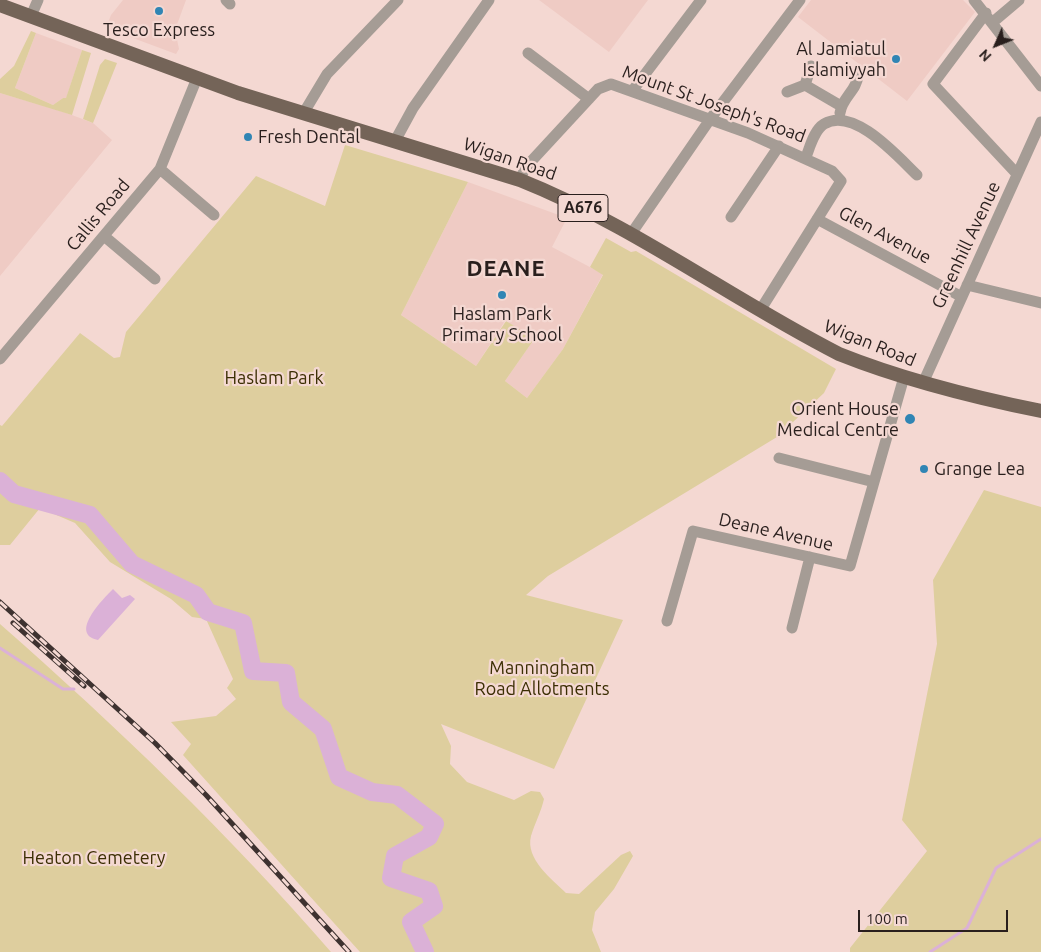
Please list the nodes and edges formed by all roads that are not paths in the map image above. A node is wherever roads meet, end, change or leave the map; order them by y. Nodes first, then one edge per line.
1 (38, 0) edge
2 (489, 0) edge
3 (701, 0) edge
4 (974, 0) edge
5 (1019, 0) edge
6 (794, 2) edge
7 (0, 5) edge
8 (395, 8) edge
9 (31, 16) junction
10 (989, 18) junction
11 (528, 53) dead end
12 (811, 66) dead end
13 (858, 75) dead end
14 (198, 78) junction
15 (806, 85) junction
16 (1041, 86) edge
17 (633, 90) junction
18 (787, 92) dead end
19 (589, 99) junction
20 (841, 106) junction
21 (303, 114) junction
22 (710, 118) junction
23 (840, 120) junction
24 (1041, 122) edge
25 (395, 142) junction
26 (779, 146) junction
27 (806, 157) junction
28 (160, 169) junction
29 (1018, 174) junction
30 (917, 175) dead end
31 (520, 180) junction
32 (214, 215) dead end
33 (731, 217) dead end
34 (817, 218) junction
35 (631, 234) junction
36 (104, 236) junction
37 (155, 278) dead end
38 (967, 285) junction
39 (962, 297) junction
40 (1041, 303) edge
41 (761, 309) junction
42 (0, 360) edge
43 (904, 378) junction
44 (923, 383) junction
45 (1041, 411) edge
46 (778, 458) dead end
47 (874, 482) junction
48 (810, 557) junction
49 (667, 622) dead end
50 (792, 628) dead end

1 - 9 street
2 - 25 street
3 - 17 street
4 - 10 street
5 - 10 street
6 - 22 street
7 - 9 main road, A676
8 - 21 street
9 - 14 main road, Wigan Road / A676
10 - 16 street
10 - 29 street
11 - 19 street
12 - 15 street
13 - 20 street
14 - 21 main road, Wigan Road / A676
14 - 28 street, Callis Road
15 - 18 street
15 - 20 street
17 - 19 street, Mount St Joseph's Road
17 - 22 street, Mount St Joseph's Road
19 - 31 street, Mount St Joseph's Road
20 - 23 street
21 - 25 main road, Wigan Road / A676
22 - 26 street, Mount St Joseph's Road
22 - 35 street
23 - 27 street
23 - 30 street
24 - 29 street, Greenhill Avenue
25 - 31 main road, Wigan Road / A676
26 - 27 street, Mount St Joseph's Road
26 - 33 street
27 - 34 street, Mount St Joseph's Road
28 - 32 street
28 - 36 street, Callis Road
29 - 38 street, Greenhill Avenue
31 - 35 main road, Wigan Road / A676
34 - 39 street, Glen Avenue
34 - 41 street
35 - 41 main road, Wigan Road / A676
36 - 37 street
36 - 42 street, Callis Road
38 - 39 street, Greenhill Avenue
38 - 40 street
39 - 44 street, Greenhill Avenue
41 - 43 main road, Wigan Road / A676
43 - 44 main road, Wigan Road / A676
43 - 47 street
44 - 45 main road, Wigan Road / A676
46 - 47 street
47 - 48 street, Deane Avenue
48 - 49 street, Deane Avenue
48 - 50 street

